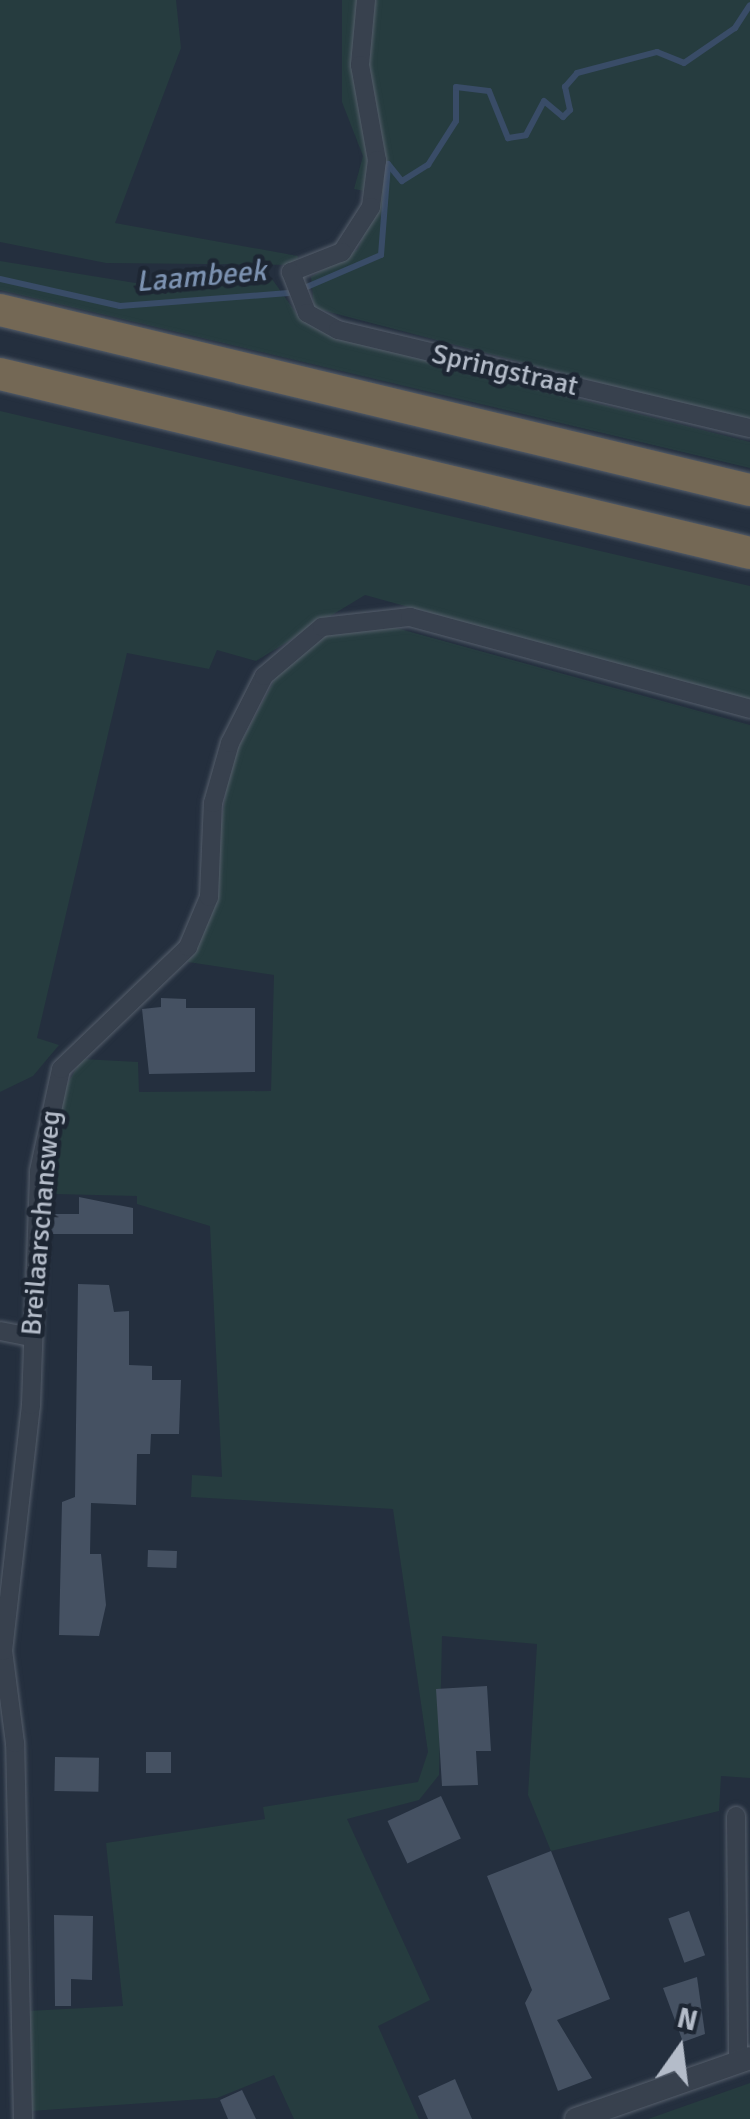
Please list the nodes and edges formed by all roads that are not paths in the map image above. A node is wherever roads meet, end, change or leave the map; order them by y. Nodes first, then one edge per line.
1 (366, 0) edge
2 (0, 310) edge
3 (0, 374) edge
4 (750, 428) edge
5 (750, 490) edge
6 (750, 553) edge
7 (750, 710) edge
8 (0, 1332) edge
9 (30, 1337) junction
10 (736, 1816) dead end
11 (744, 2060) edge
12 (23, 2119) edge
13 (576, 2119) edge

1 - 4 street, Springstraat
2 - 5 highway
3 - 6 highway
7 - 9 street, Breilaarschansweg
8 - 9 street
9 - 12 street, Breilaarschansweg
10 - 11 street
11 - 13 street

